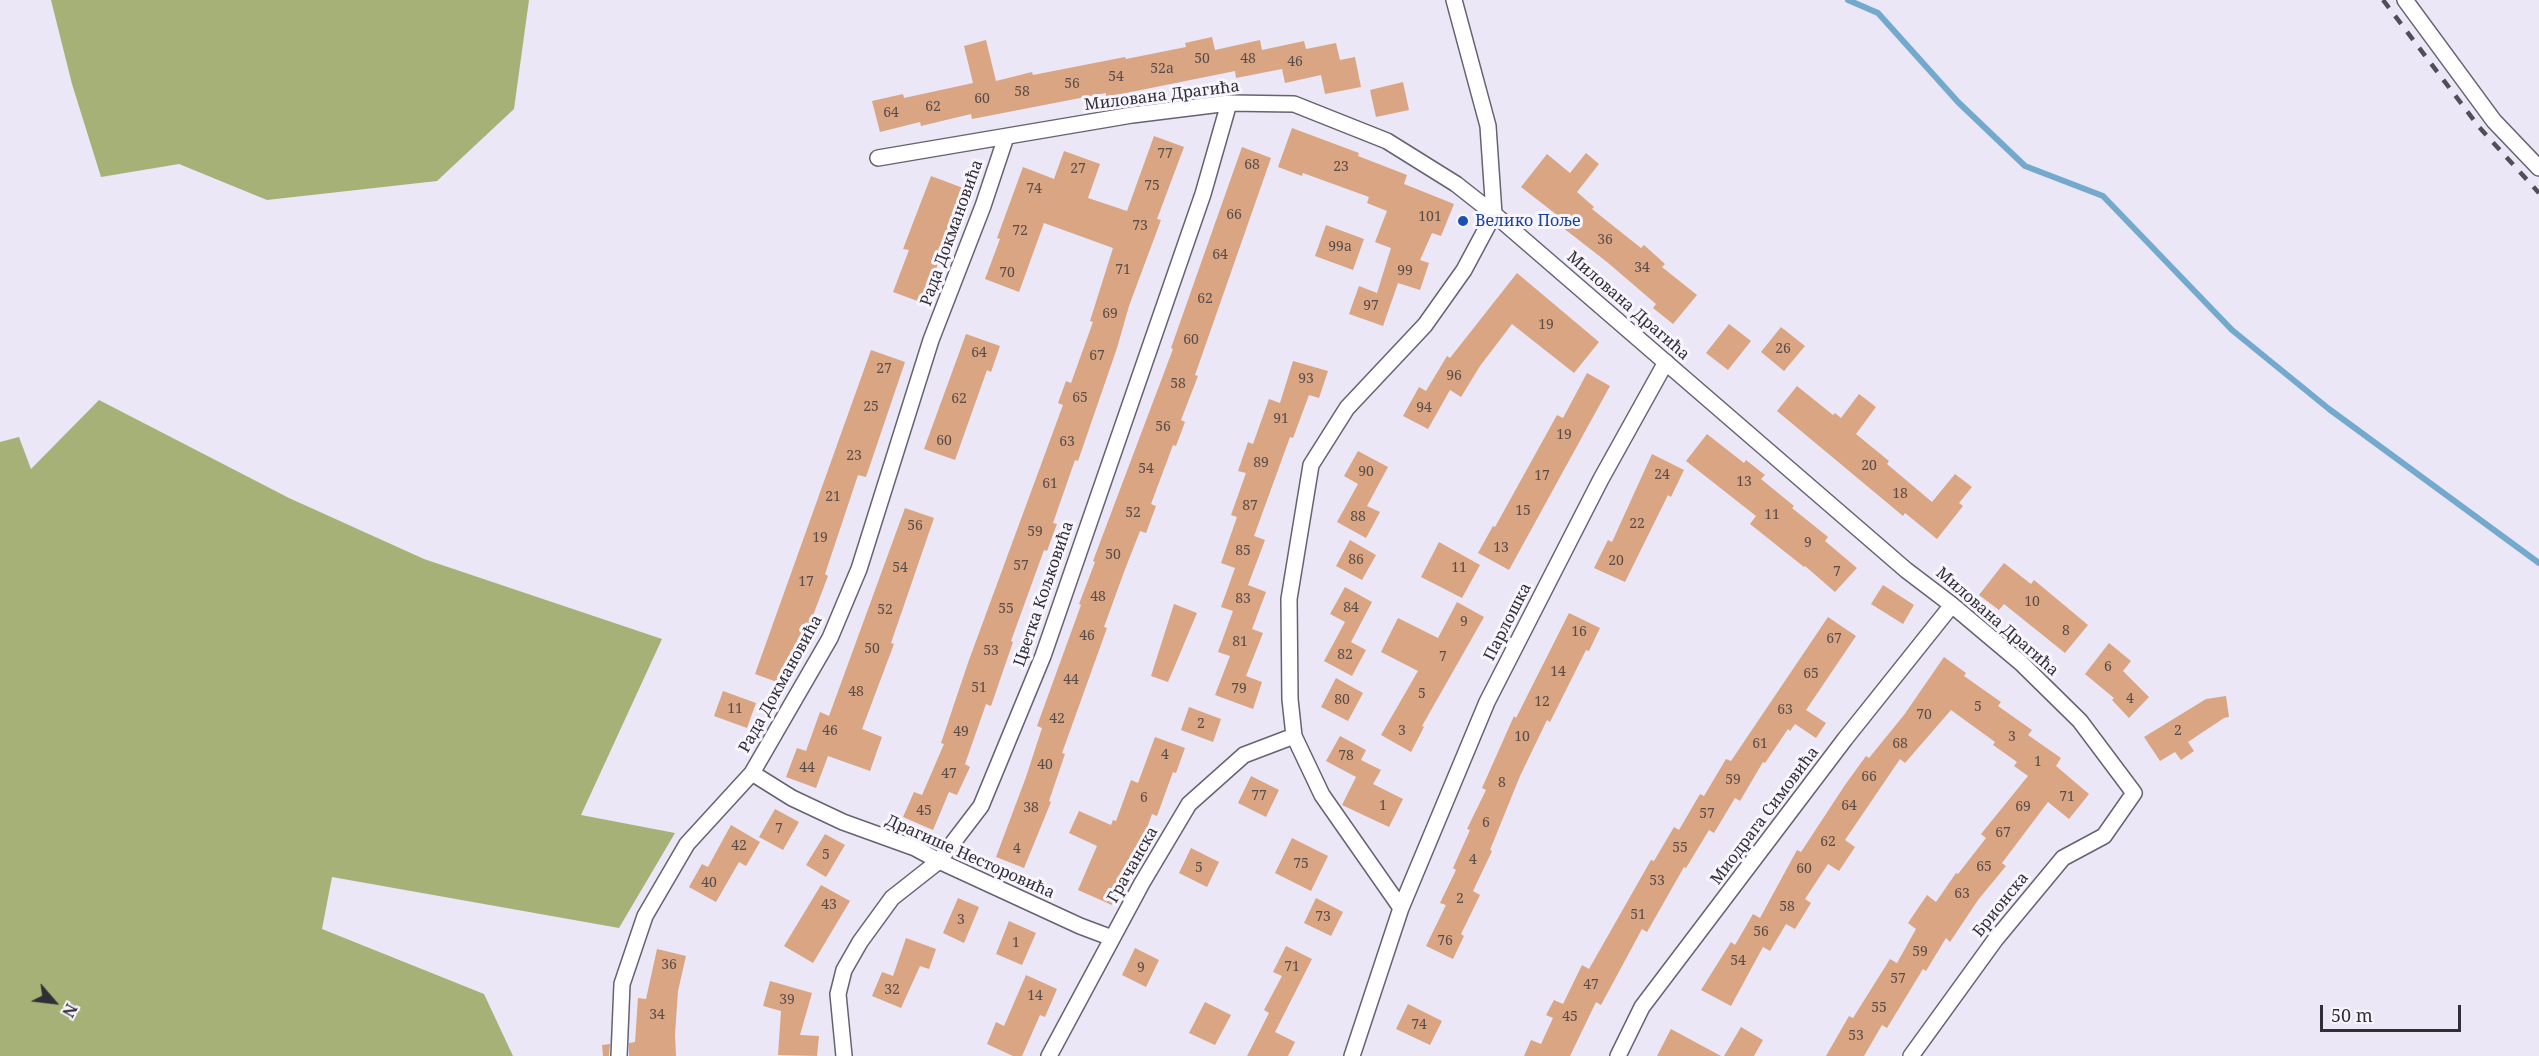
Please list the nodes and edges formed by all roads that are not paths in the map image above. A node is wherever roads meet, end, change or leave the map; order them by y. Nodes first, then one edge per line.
1 (1454, 0) edge
2 (2405, 0) edge
3 (1229, 104) junction
4 (1006, 136) junction
5 (878, 158) dead end
6 (2539, 168) edge
7 (1494, 214) junction
8 (1666, 362) junction
9 (1952, 605) junction
10 (1294, 736) junction
11 (752, 773) junction
12 (2134, 793) joint
13 (939, 861) junction
14 (1401, 908) junction
15 (1112, 938) junction
16 (619, 1056) edge
17 (844, 1056) edge
18 (1049, 1056) edge
19 (1352, 1056) edge
20 (1618, 1056) edge
21 (1911, 1056) edge

1 - 7 street
2 - 6 street
3 - 4 street, Милована Драгића
3 - 7 street, Милована Драгића
3 - 13 street, Цветка Кољковића
4 - 5 street, Милована Драгића
4 - 11 street, Рада Докмановића
7 - 8 street, Милована Драгића
7 - 10 street
8 - 9 street, Милована Драгића
8 - 14 street, Парлошка
9 - 12 street, Милована Драгића
9 - 20 street, Миодрага Симовића
10 - 14 street
10 - 15 street, Грачанска
11 - 13 street, Драгише Несторовића
11 - 16 street, Рада Докмановића
12 - 21 street, Брионска
13 - 15 street, Драгише Несторовића
13 - 17 street, Цветка Кољковића
14 - 19 street, Парлошка
15 - 18 street, Грачанска

